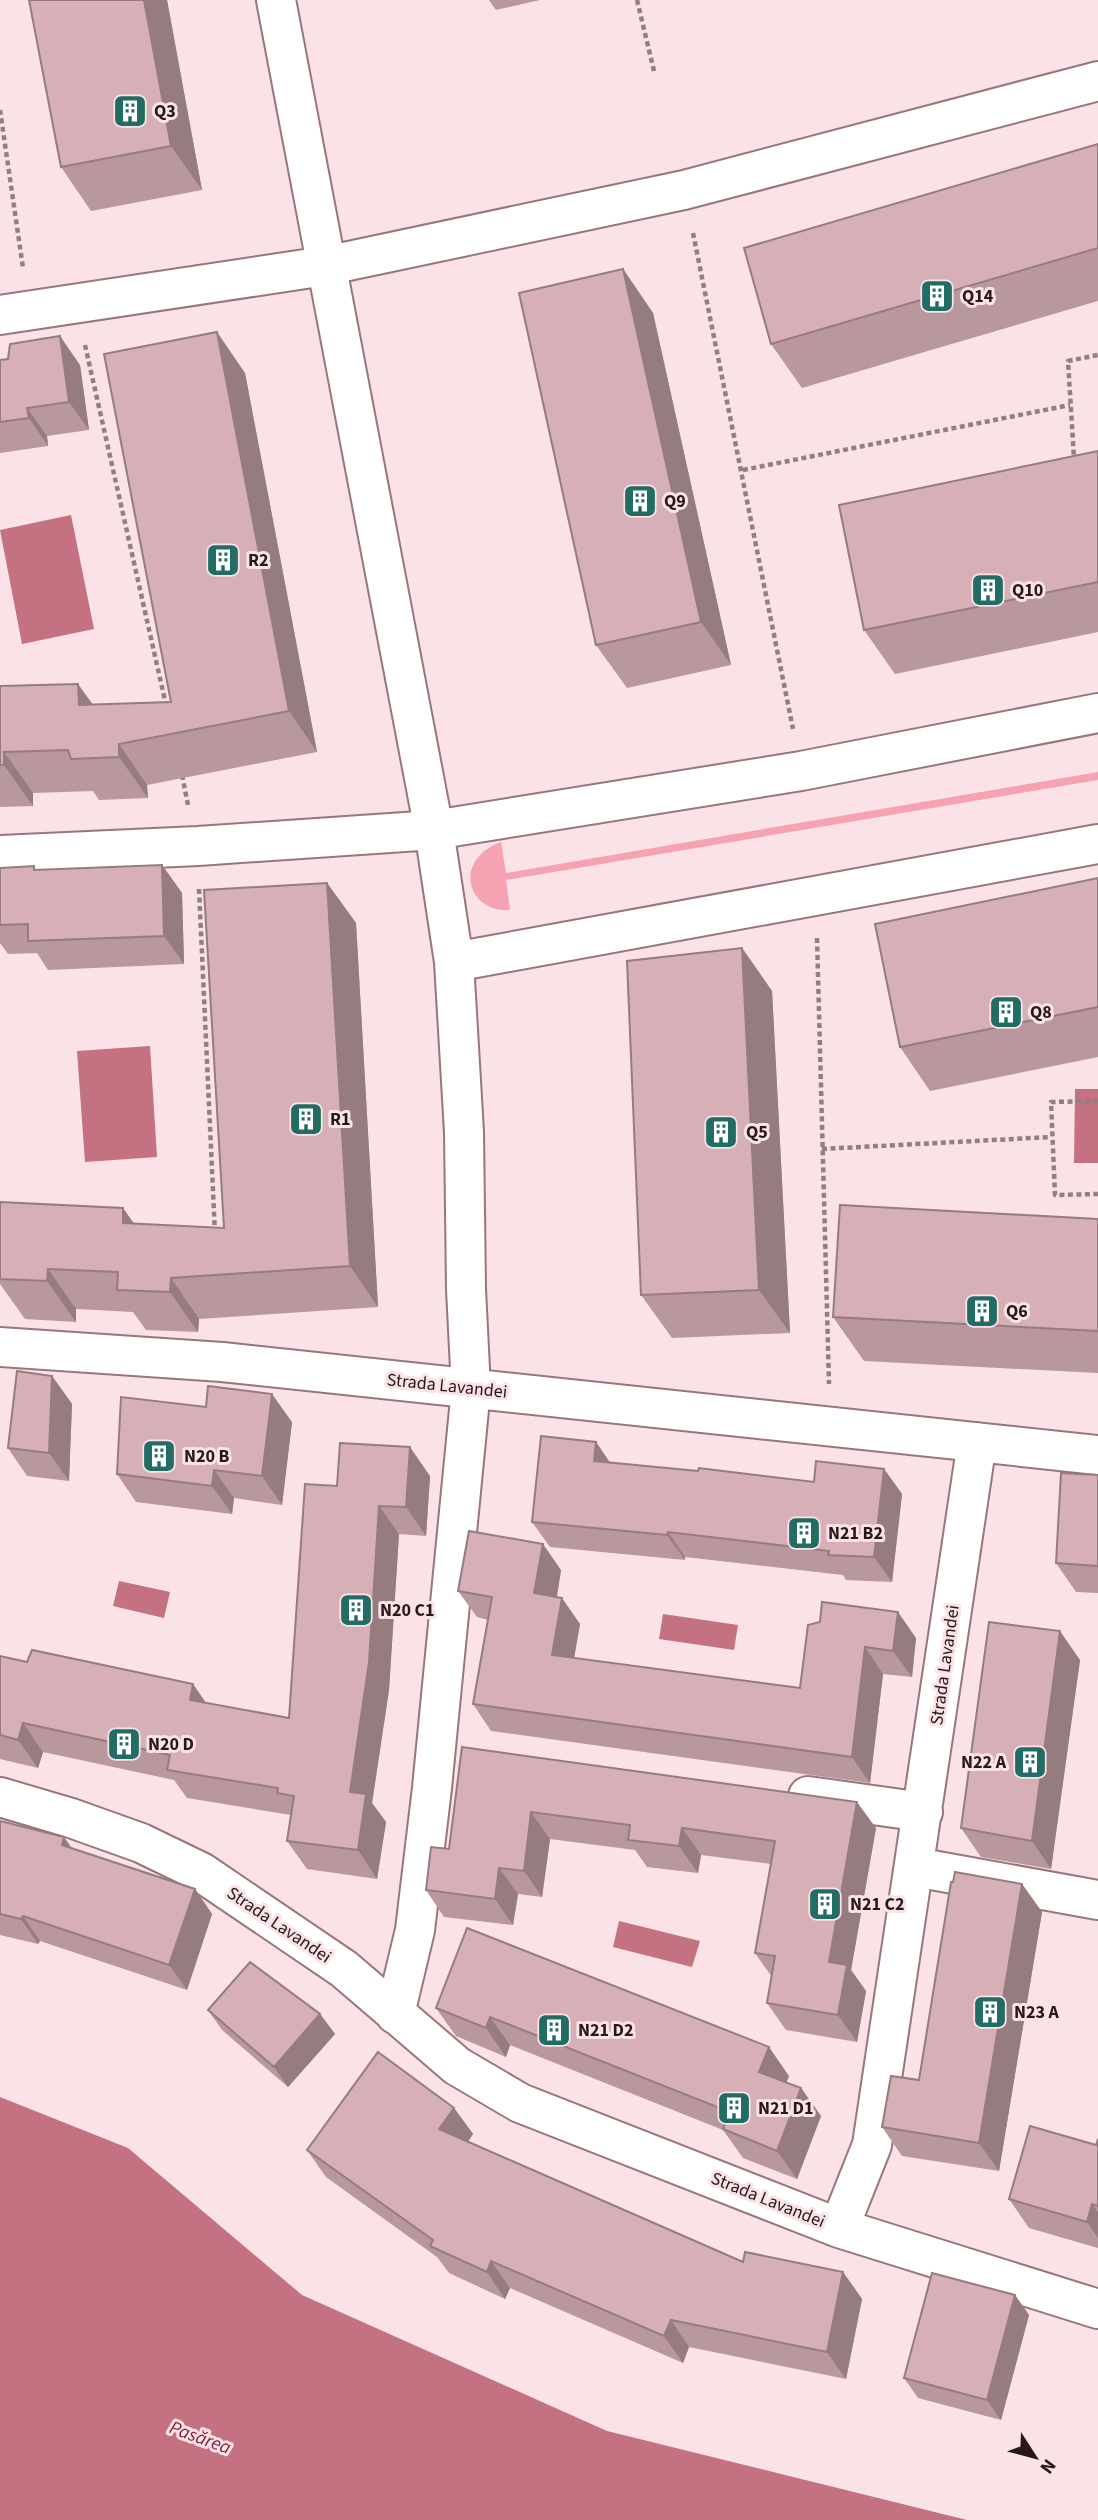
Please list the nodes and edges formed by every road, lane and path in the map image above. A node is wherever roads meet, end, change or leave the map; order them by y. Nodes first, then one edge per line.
1 (276, 0) edge
2 (637, 0) edge
3 (654, 71) dead end
4 (1098, 81) edge
5 (0, 110) edge
6 (684, 190) junction
7 (325, 266) junction
8 (76, 303) junction
9 (15, 312) edge
10 (1098, 355) edge
11 (1070, 405) junction
12 (1086, 456) edge
13 (743, 470) junction
14 (167, 710) edge
15 (1098, 713) edge
16 (179, 765) edge
17 (801, 771) junction
18 (434, 830) junction
19 (1098, 844) edge
20 (198, 846) junction
21 (0, 855) edge
22 (816, 895) junction
23 (454, 962) junction
24 (1098, 1101) edge
25 (1051, 1137) junction
26 (822, 1149) junction
27 (1098, 1194) edge
28 (216, 1245) edge
29 (0, 1347) edge
30 (471, 1389) junction
31 (830, 1427) junction
32 (977, 1442) junction
33 (1098, 1455) edge
34 (436, 1745) junction
35 (475, 1751) edge
36 (772, 1791) edge
37 (0, 1797) edge
38 (923, 1812) junction
39 (915, 1867) junction
40 (1098, 1900) edge
41 (396, 2014) junction
42 (839, 2228) junction
43 (1098, 2309) edge

1 - 7 street
2 - 3 path
4 - 6 street
5 - 9 path
6 - 7 street
6 - 13 path
7 - 8 street
7 - 18 street
8 - 9 street
8 - 14 path
10 - 11 path
11 - 12 path
11 - 13 path
13 - 17 path
15 - 17 street
16 - 20 path
17 - 18 street
18 - 20 street
18 - 23 street
19 - 22 street
20 - 21 street
20 - 28 path
22 - 23 street
22 - 26 path
23 - 30 street
24 - 25 path
25 - 26 path
25 - 27 path
26 - 31 path
29 - 30 street, Strada Lavandei
30 - 31 street, Strada Lavandei
30 - 34 street
31 - 32 street, Strada Lavandei
32 - 33 street, Strada Lavandei
32 - 38 street, Strada Lavandei
34 - 35 street
34 - 41 street
36 - 38 street
37 - 41 street, Strada Lavandei
38 - 39 street, Strada Lavandei
39 - 40 street
39 - 42 street, Strada Lavandei
41 - 42 street, Strada Lavandei
42 - 43 street

